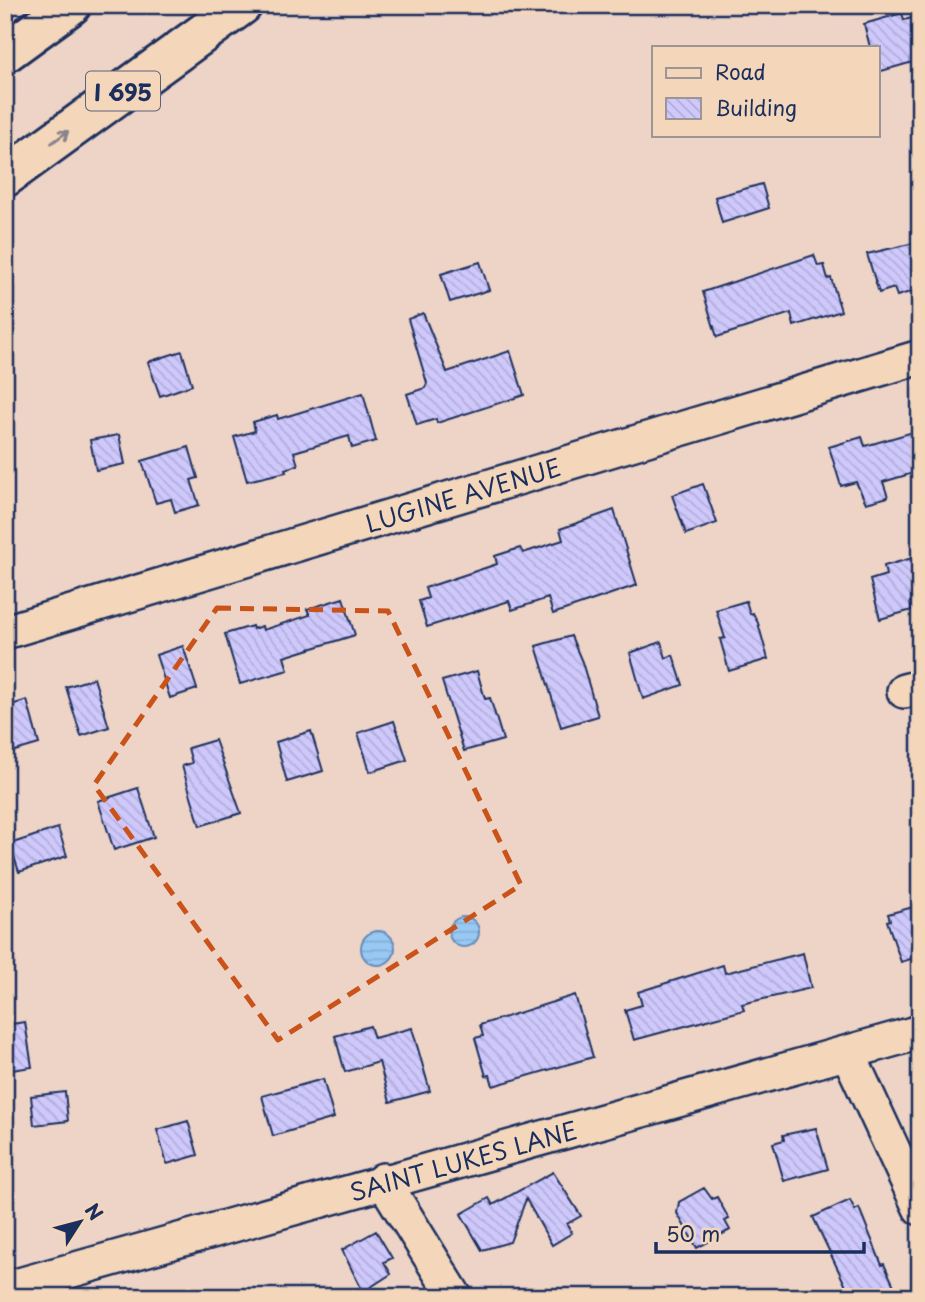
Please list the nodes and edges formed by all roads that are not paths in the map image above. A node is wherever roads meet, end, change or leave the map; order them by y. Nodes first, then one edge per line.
1 (71, 5) edge
2 (242, 5) edge
3 (5, 53) edge
4 (5, 177) edge
5 (920, 357) edge
6 (5, 632) edge
7 (920, 1032) edge
8 (848, 1053) junction
9 (383, 1180) junction
10 (920, 1208) edge
11 (5, 1289) edge
12 (455, 1297) edge

1 - 3 highway
4 -> 2 highway, I 695
5 - 6 street, LUGINE AVENUE
7 - 8 street, SAINT LUKES LANE
8 - 9 street, SAINT LUKES LANE
8 - 10 street
9 - 11 street, SAINT LUKES LANE
9 - 12 street

